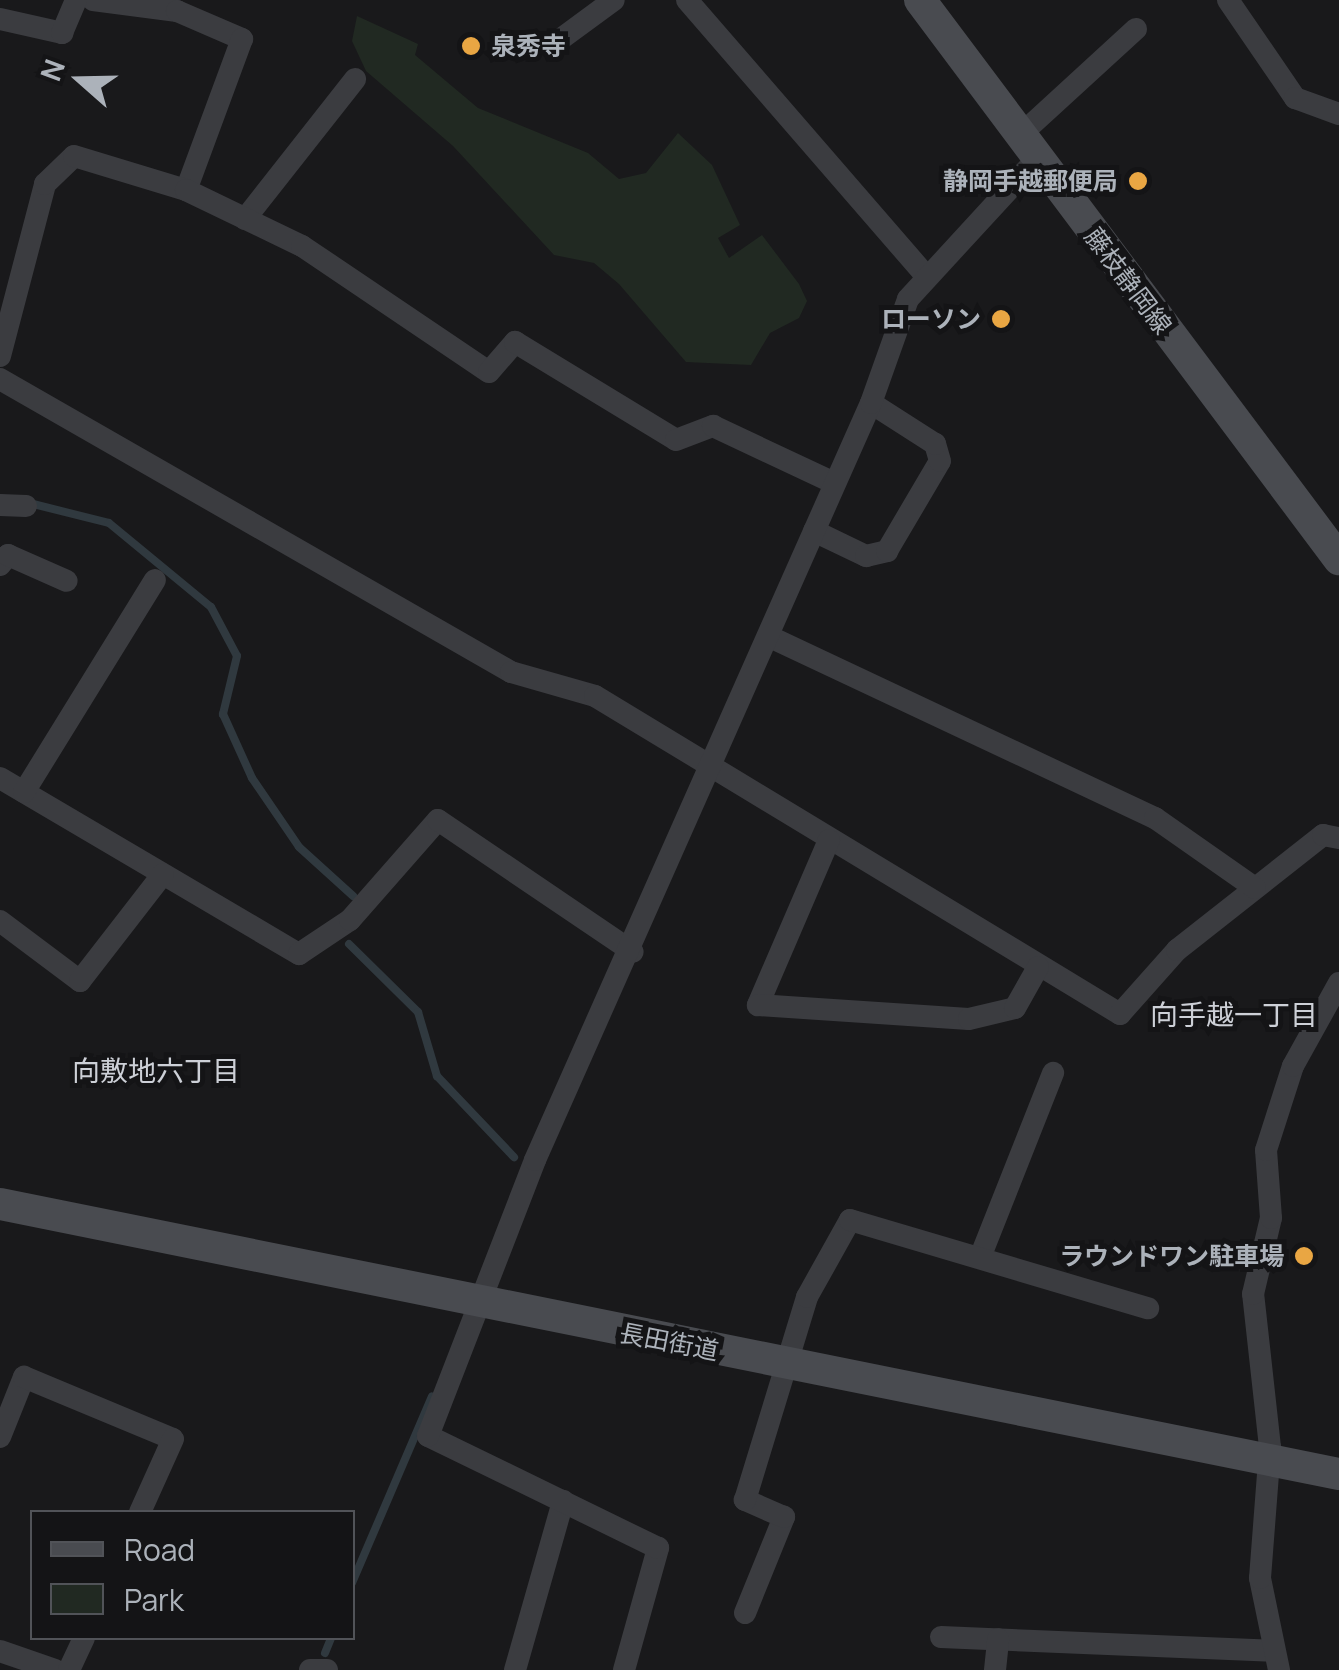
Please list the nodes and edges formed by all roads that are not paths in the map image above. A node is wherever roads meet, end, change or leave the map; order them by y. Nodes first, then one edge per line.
1 (6, 0) edge
2 (76, 0) edge
3 (93, 0) edge
4 (614, 0) edge
5 (687, 0) edge
6 (920, 0) edge
7 (1228, 0) edge
8 (0, 19) edge
9 (1136, 29) dead end
10 (554, 44) dead end
11 (355, 79) dead end
12 (1339, 114) edge
13 (1027, 148) junction
14 (186, 190) junction
15 (246, 218) junction
16 (923, 272) junction
17 (0, 356) edge
18 (0, 379) edge
19 (871, 404) junction
20 (834, 483) junction
21 (0, 505) edge
22 (26, 506) dead end
23 (814, 531) junction
24 (24, 534) dead end
25 (1339, 559) edge
26 (4, 560) edge
27 (67, 580) dead end
28 (156, 580) dead end
29 (768, 636) junction
30 (712, 766) junction
31 (0, 778) edge
32 (24, 792) junction
33 (1339, 838) edge
34 (829, 840) junction
35 (163, 874) junction
36 (1255, 888) junction
37 (0, 920) edge
38 (633, 952) junction
39 (1038, 966) junction
40 (1339, 982) edge
41 (1053, 1073) dead end
42 (0, 1204) edge
43 (981, 1255) junction
44 (485, 1306) junction
45 (1148, 1308) dead end
46 (790, 1366) junction
47 (0, 1437) edge
48 (1269, 1461) junction
49 (1339, 1474) edge
50 (563, 1501) junction
51 (141, 1510) edge
52 (745, 1613) dead end
53 (941, 1637) dead end
54 (83, 1640) edge
55 (998, 1640) junction
56 (0, 1651) edge
57 (1276, 1661) edge
58 (55, 1670) edge
59 (70, 1670) edge
60 (310, 1670) edge
61 (328, 1670) edge
62 (515, 1670) edge
63 (624, 1670) edge
64 (995, 1670) edge

1 - 8 street
2 - 8 street
3 - 14 street
4 - 10 street
5 - 16 street
6 - 13 main road, 藤枝静岡線
7 - 12 street
9 - 13 street
11 - 15 street
13 - 16 street
13 - 25 main road, 藤枝静岡線
14 - 15 street
14 - 17 street
15 - 20 street
16 - 19 street
18 - 30 street
19 - 20 street
19 - 23 street
20 - 23 street
21 - 22 street
23 - 29 street
24 - 26 street
26 - 27 street
28 - 32 street
29 - 30 street
29 - 36 street
30 - 34 street
30 - 38 street
31 - 32 street
32 - 35 street
33 - 36 street
34 - 39 street
34 - 39 street
35 - 37 street
35 - 38 street
36 - 39 street
38 - 44 street
40 - 48 street
41 - 43 street
42 - 44 main road, 長田街道
43 - 45 street
43 - 46 street
44 - 46 main road, 長田街道
44 - 50 street
46 - 48 main road, 長田街道
46 - 52 street
47 - 51 street
48 - 49 main road, 長田街道
48 - 57 street
50 - 62 street
50 - 63 street
53 - 55 street
54 - 59 street
55 - 57 street
55 - 64 street
56 - 58 street
60 - 61 street

